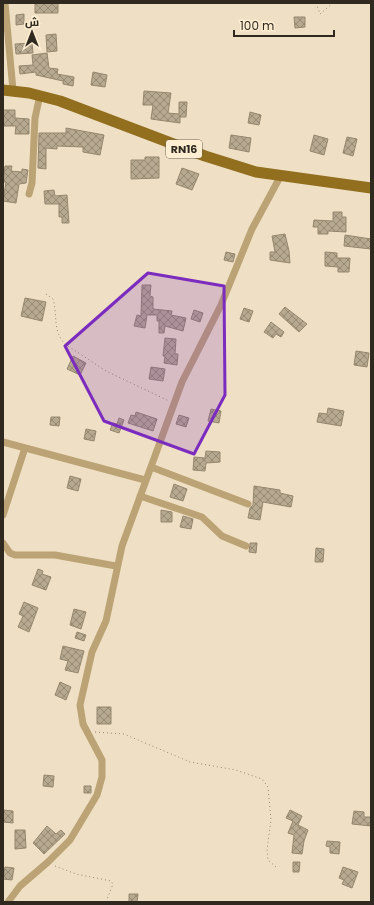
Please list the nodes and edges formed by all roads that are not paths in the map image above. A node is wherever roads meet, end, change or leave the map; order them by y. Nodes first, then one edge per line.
1 (5, 3) edge
2 (8, 90) edge
3 (40, 95) junction
4 (280, 177) junction
5 (371, 188) edge
6 (29, 194) dead end
7 (3, 442) edge
8 (25, 448) junction
9 (151, 467) junction
10 (146, 480) junction
11 (140, 496) junction
12 (248, 504) dead end
13 (3, 515) edge
14 (3, 543) edge
15 (246, 546) dead end
16 (116, 566) junction
17 (8, 902) edge

1 - 2 street
2 - 3 main road, RN16
3 - 4 main road, RN16
3 - 6 street
4 - 5 main road, RN16
4 - 9 street
7 - 8 street
8 - 10 street
8 - 13 street
9 - 10 street
9 - 12 street
10 - 11 street
11 - 15 street
11 - 16 street
14 - 16 street
16 - 17 street

